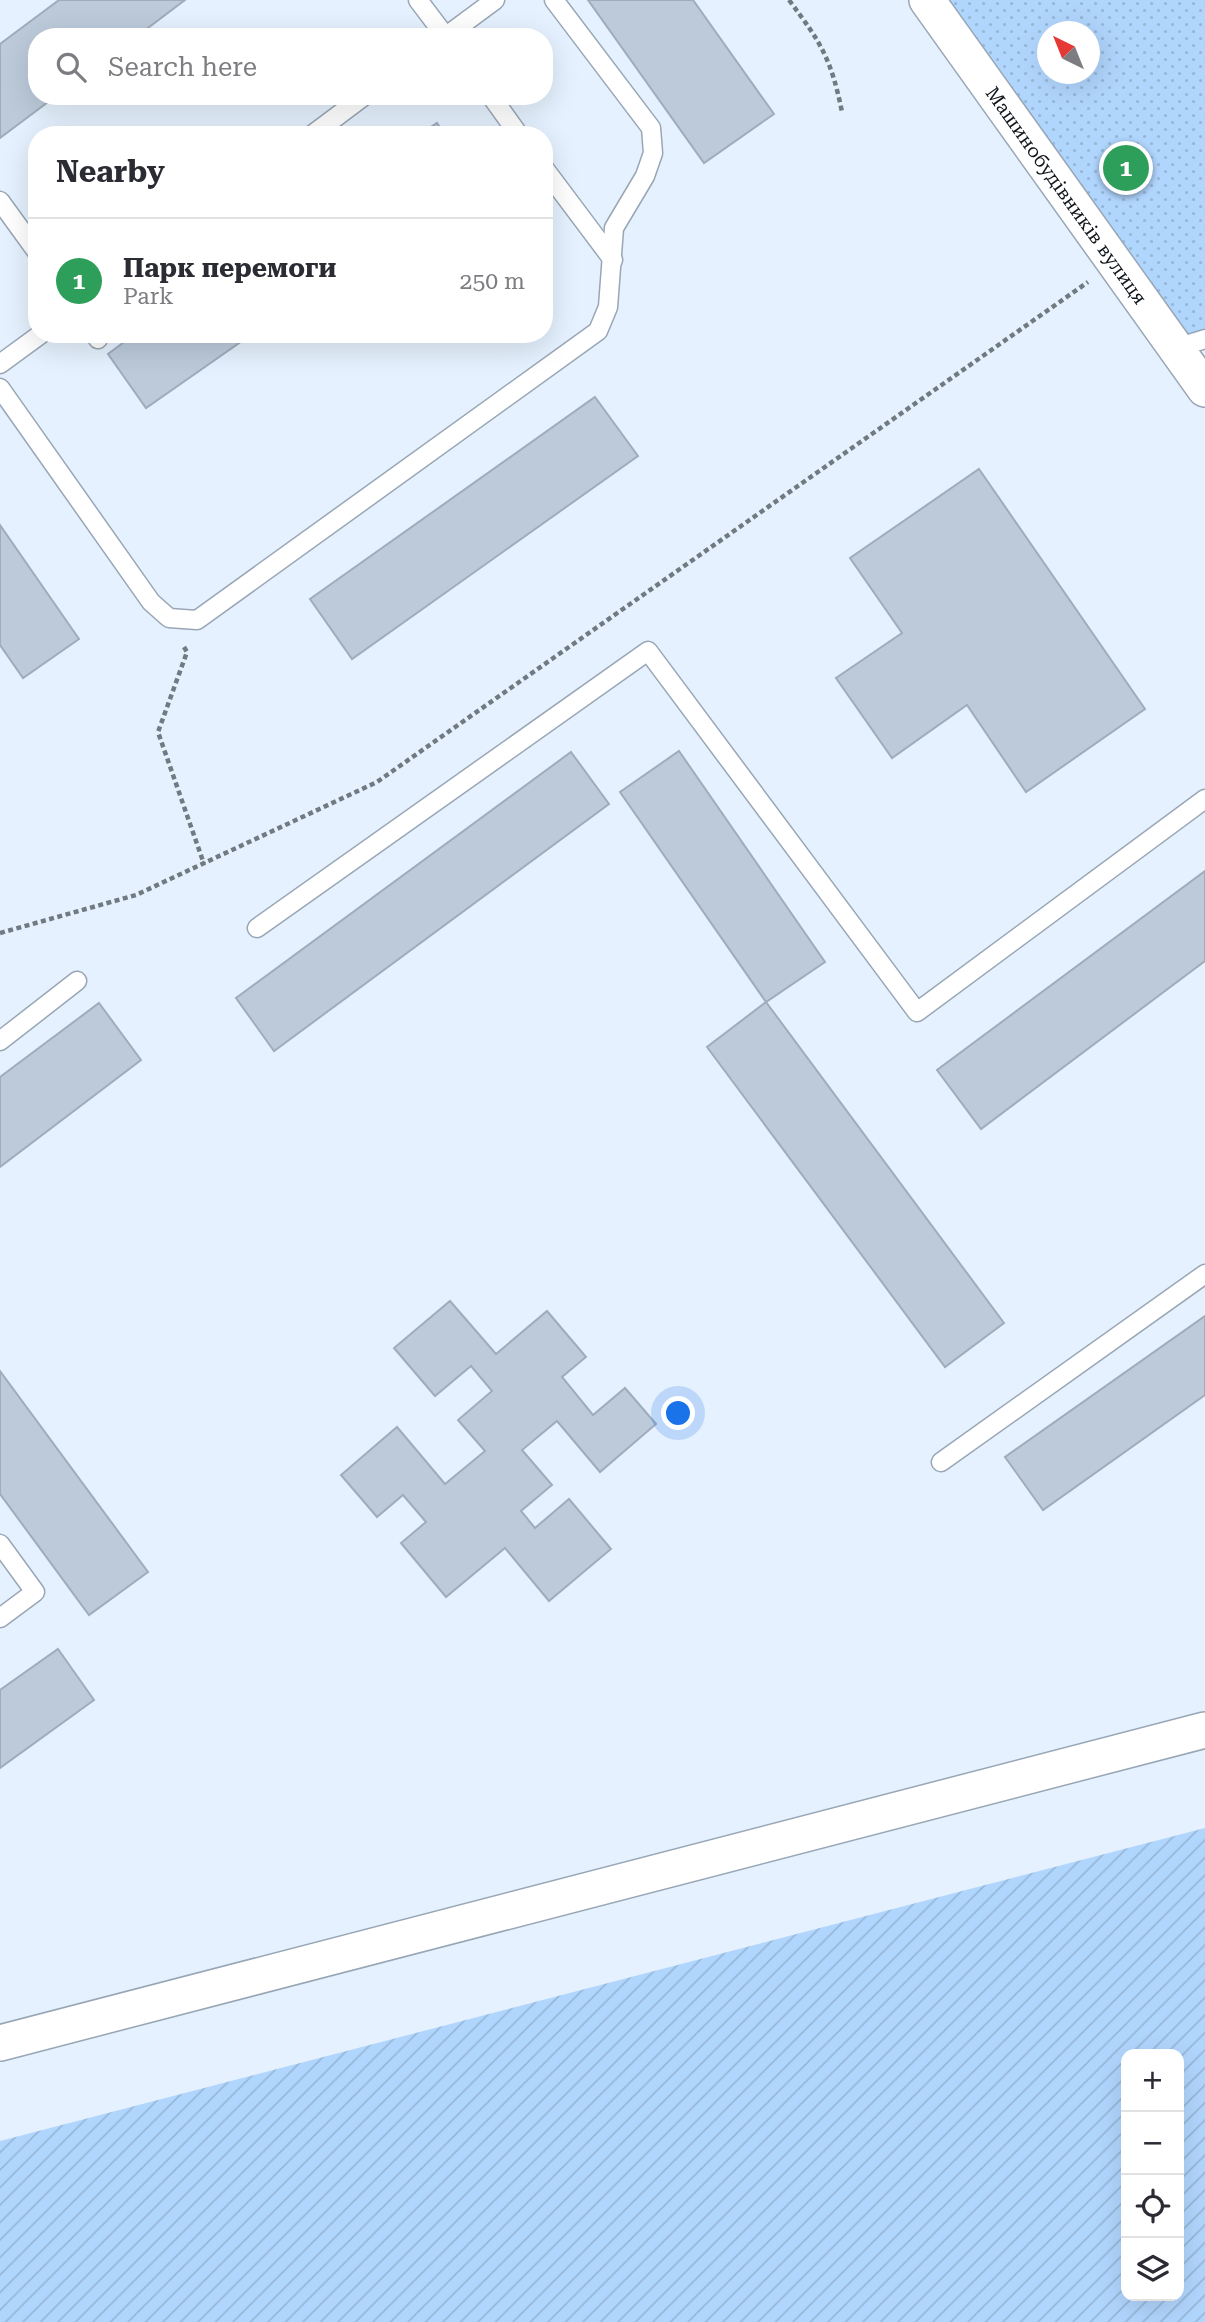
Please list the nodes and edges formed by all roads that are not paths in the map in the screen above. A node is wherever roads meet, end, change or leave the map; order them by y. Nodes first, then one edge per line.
1 (418, 0) edge
2 (495, 0) edge
3 (554, 0) edge
4 (927, 0) edge
5 (438, 28) edge
6 (457, 28) edge
7 (352, 105) edge
8 (497, 105) edge
9 (324, 126) edge
10 (513, 126) edge
11 (553, 180) edge
12 (0, 201) edge
13 (28, 240) edge
14 (615, 262) junction
15 (29, 343) edge
16 (1190, 343) edge
17 (0, 364) edge
18 (0, 387) edge
19 (1205, 389) edge
20 (1205, 799) edge
21 (257, 928) dead end
22 (77, 981) dead end
23 (0, 1041) edge
24 (1205, 1274) edge
25 (941, 1462) dead end
26 (0, 1544) edge
27 (0, 1618) edge
28 (1205, 1730) edge
29 (0, 2043) edge

1 - 5 lane
2 - 6 lane
3 - 14 lane
4 - 16 street, Машинобудівників вулиця
7 - 9 lane
8 - 10 lane
11 - 14 lane
12 - 13 lane
14 - 18 lane
15 - 17 lane
16 - 19 street, Машинобудівників вулиця
20 - 21 lane
22 - 23 lane
24 - 25 lane
26 - 27 lane
28 - 29 street

